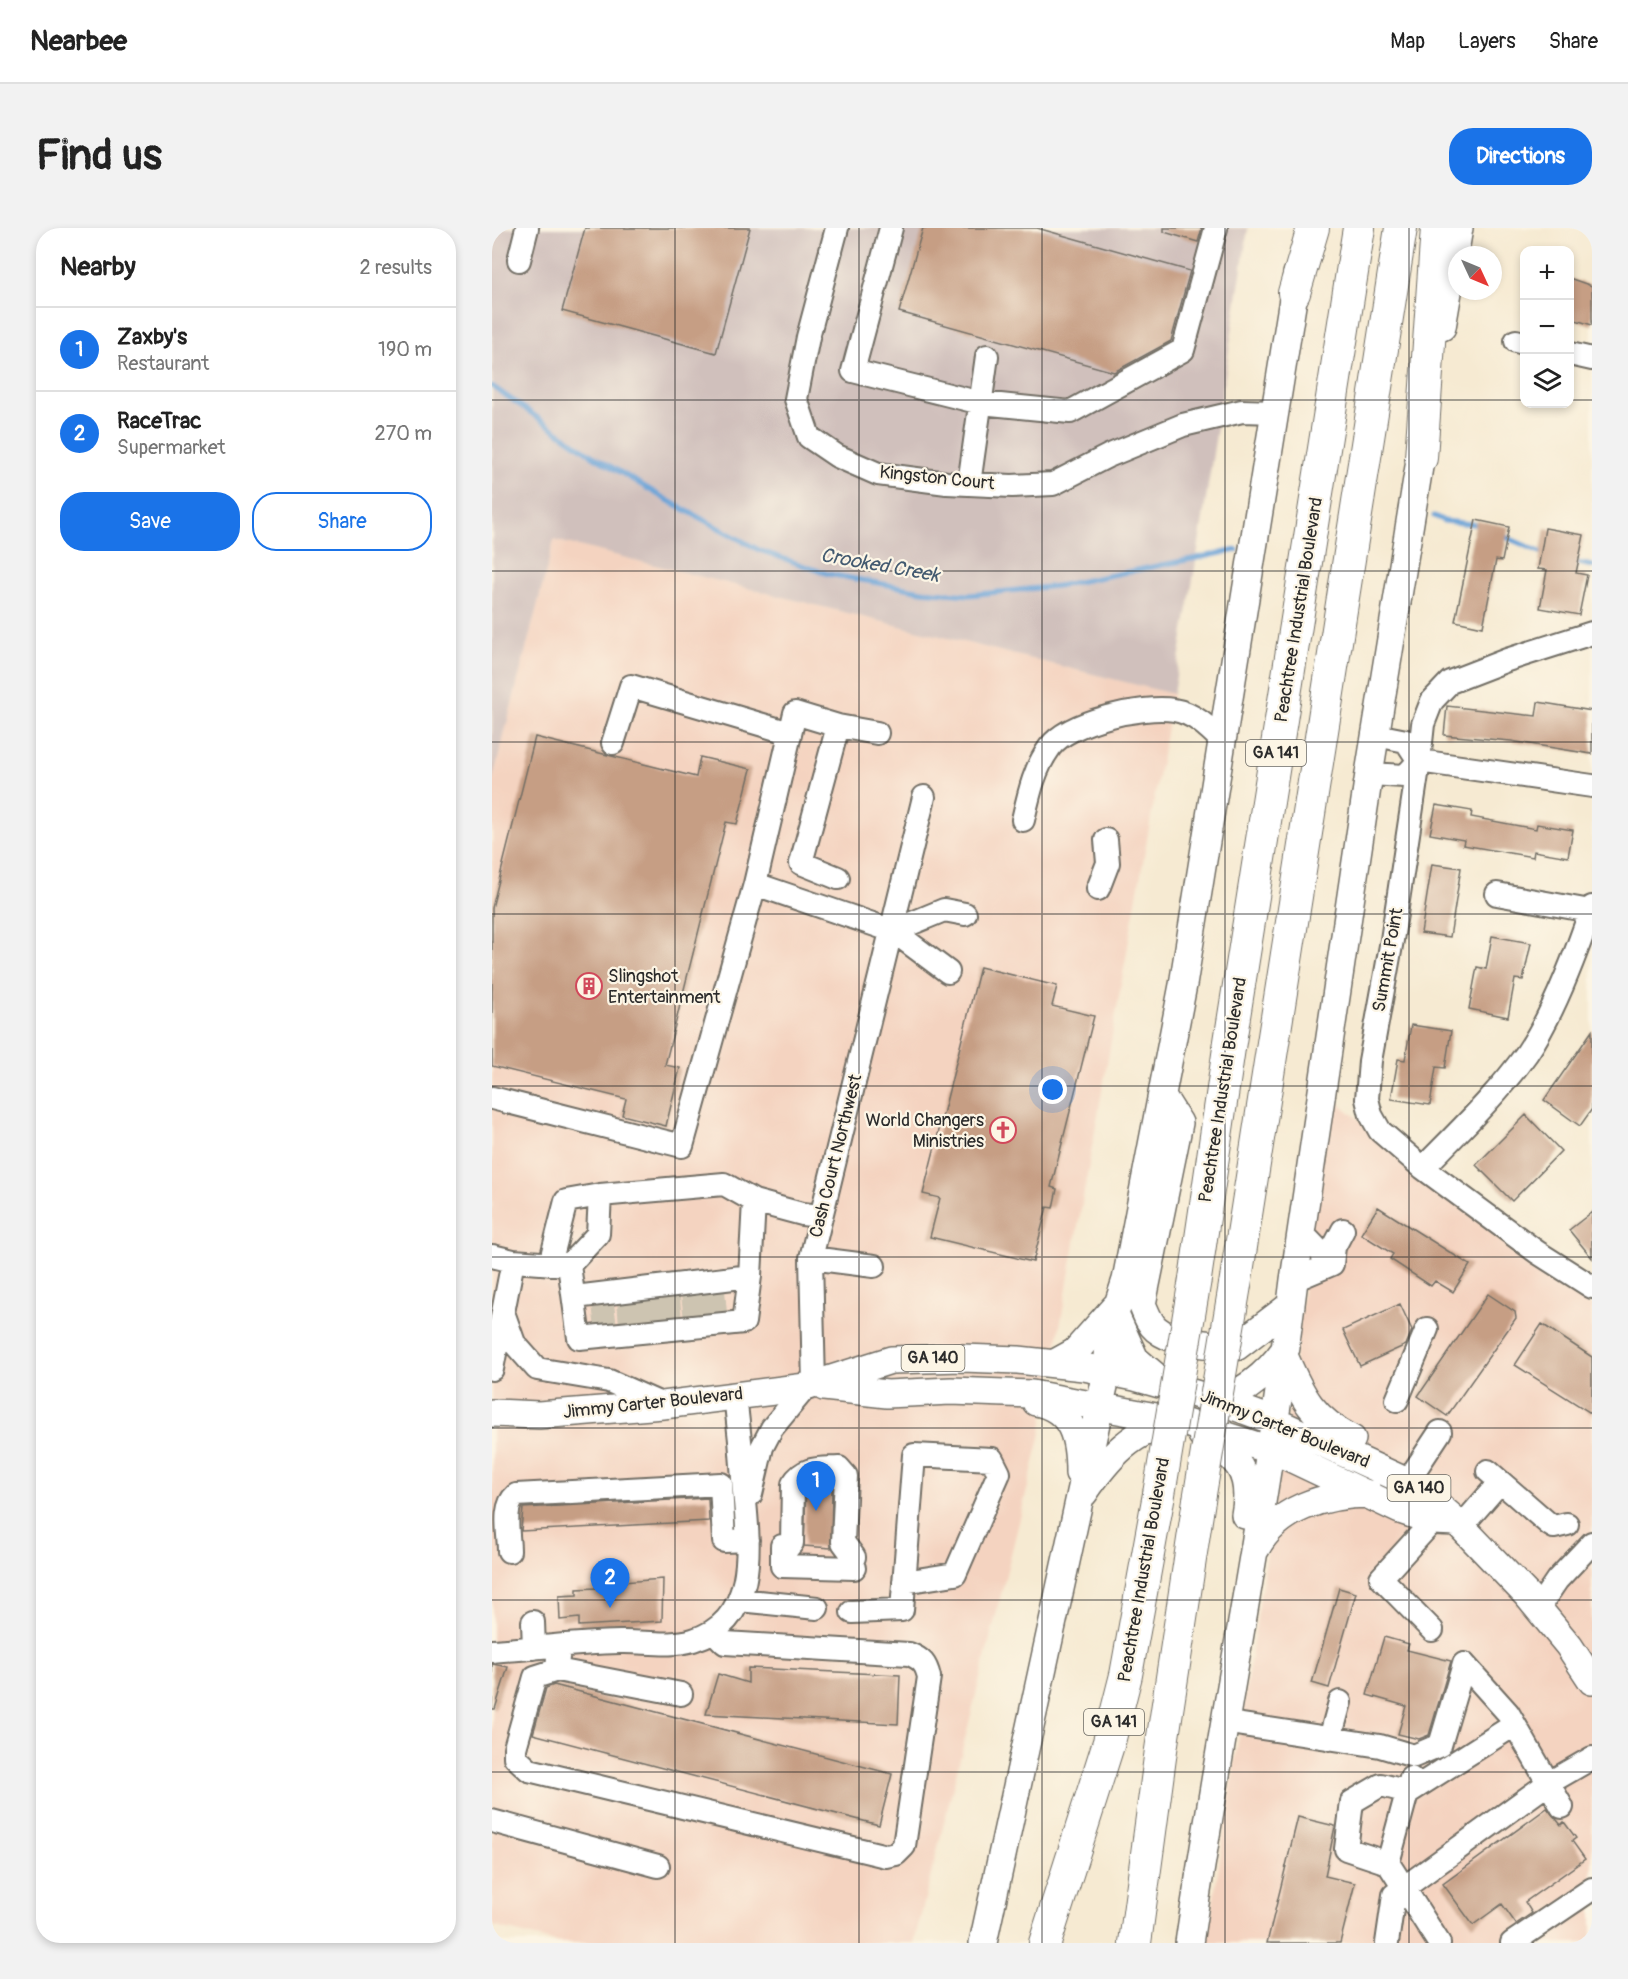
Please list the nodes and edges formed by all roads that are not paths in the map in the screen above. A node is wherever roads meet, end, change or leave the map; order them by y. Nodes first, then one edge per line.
1 (527, 228) edge
2 (837, 228) edge
3 (891, 228) edge
4 (1216, 228) edge
5 (1304, 228) edge
6 (1313, 228) edge
7 (1359, 228) edge
8 (1401, 228) edge
9 (1437, 228) edge
10 (1459, 228) edge
11 (519, 260) dead end
12 (1294, 293) junction
13 (1574, 355) edge
14 (987, 356) dead end
15 (1592, 359) edge
16 (981, 402) junction
17 (1276, 412) junction
18 (1421, 458) junction
19 (969, 484) junction
20 (1592, 633) edge
21 (838, 726) junction
22 (790, 733) junction
23 (877, 733) dead end
24 (1376, 735) junction
25 (1223, 742) junction
26 (613, 743) dead end
27 (1419, 761) junction
28 (1369, 774) junction
29 (1592, 786) edge
30 (924, 797) dead end
31 (1023, 820) dead end
32 (768, 827) junction
33 (807, 835) junction
34 (1106, 840) dead end
35 (838, 878) dead end
36 (754, 884) junction
37 (1098, 889) dead end
38 (1497, 894) dead end
39 (1591, 909) edge
40 (965, 914) dead end
41 (892, 931) junction
42 (948, 972) dead end
43 (1162, 1096) junction
44 (492, 1098) edge
45 (1423, 1168) junction
46 (600, 1195) junction
47 (754, 1201) junction
48 (821, 1216) junction
49 (1343, 1230) dead end
50 (1301, 1232) junction
51 (503, 1258) edge
52 (811, 1258) junction
53 (1332, 1264) junction
54 (560, 1265) junction
55 (874, 1266) dead end
56 (750, 1276) junction
57 (1592, 1287) edge
58 (1292, 1293) junction
59 (575, 1297) junction
60 (1119, 1308) junction
61 (504, 1315) junction
62 (1427, 1329) dead end
63 (1286, 1353) junction
64 (1055, 1363) junction
65 (492, 1369) edge
66 (1099, 1372) junction
67 (1166, 1384) junction
68 (810, 1386) junction
69 (887, 1394) junction
70 (735, 1395) junction
71 (1397, 1401) dead end
72 (663, 1405) junction
73 (1100, 1405) junction
74 (492, 1413) edge
75 (1186, 1415) junction
76 (1440, 1432) dead end
77 (1279, 1434) junction
78 (784, 1470) dead end
79 (1415, 1470) junction
80 (1370, 1494) junction
81 (1079, 1502) junction
82 (747, 1516) junction
83 (1451, 1524) junction
84 (1568, 1524) dead end
85 (1592, 1543) edge
86 (748, 1548) junction
87 (510, 1551) edge
88 (1252, 1554) junction
89 (782, 1561) junction
90 (904, 1582) junction
91 (739, 1600) junction
92 (817, 1608) dead end
93 (1538, 1608) junction
94 (852, 1612) dead end
95 (533, 1622) dead end
96 (1432, 1630) dead end
97 (713, 1631) junction
98 (559, 1646) junction
99 (534, 1648) junction
100 (492, 1651) edge
101 (557, 1670) junction
102 (1592, 1681) edge
103 (681, 1694) dead end
104 (1340, 1702) dead end
105 (1223, 1722) junction
106 (1514, 1725) junction
107 (1330, 1739) junction
108 (1414, 1756) junction
109 (1592, 1758) edge
110 (1215, 1772) junction
111 (1547, 1784) junction
112 (1409, 1792) junction
113 (1562, 1807) dead end
114 (492, 1821) edge
115 (1388, 1863) junction
116 (658, 1866) dead end
117 (1402, 1889) junction
118 (1592, 1889) edge
119 (983, 1943) edge
120 (1045, 1943) edge
121 (1136, 1943) edge
122 (1189, 1943) edge
123 (1388, 1943) edge
124 (1439, 1943) edge
125 (1512, 1943) edge

1 - 11 street
2 - 19 street, Kingston Court
3 - 16 street
4 - 16 street
5 - 12 main road
6 - 12 highway
7 - 120 highway, Peachtree Industrial Boulevard / GA 141, bridge
8 - 121 highway, GA 141, bridge
9 - 18 highway
10 - 18 main road
12 - 17 main road
13 - 15 street
14 - 16 street
16 - 19 street
17 - 19 street, Kingston Court
17 - 25 main road
18 - 24 main road
20 - 27 street, Summit Point
21 - 22 street
21 - 23 street
21 - 33 street
22 - 26 street
22 - 32 street
24 - 27 street
24 - 28 main road
25 - 31 street
25 - 43 main road
27 - 28 street
27 - 29 street
27 - 45 street, Summit Point
28 - 50 main road
30 - 41 street, Cash Court Northwest
32 - 33 street
32 - 36 street
33 - 35 street
34 - 37 street
36 - 41 street
36 - 44 street
38 - 39 street
39 - 45 street
40 - 41 street
41 - 42 street
41 - 48 street, Cash Court Northwest
43 - 58 main road
43 - 60 main road
45 - 57 street, Summit Point
46 - 47 street
46 - 54 street
46 - 54 street
47 - 48 street
47 - 56 street
48 - 52 street, Cash Court Northwest
49 - 53 street
50 - 53 street
50 - 58 main road
51 - 54 street
51 - 61 street
52 - 55 street
52 - 68 street, Cash Court Northwest
53 - 58 street
54 - 59 street
56 - 59 street
56 - 59 street
58 - 63 main road
60 - 64 main road
60 - 66 main road
60 - 67 main road
61 - 65 street
61 - 72 street
62 - 71 street
63 - 75 main road
63 - 77 main road
63 - 79 main road
64 - 66 main road, Jimmy Carter Boulevard / GA 140
64 - 68 main road, Jimmy Carter Boulevard / GA 140
66 - 67 main road, Jimmy Carter Boulevard / GA 140
66 - 73 main road
66 - 75 main road
67 - 75 main road
68 - 69 main road, Jimmy Carter Boulevard / GA 140
68 - 70 main road, Jimmy Carter Boulevard / GA 140
68 - 82 street
69 - 73 main road, Jimmy Carter Boulevard / GA 140
69 - 81 main road
70 - 72 main road, Jimmy Carter Boulevard / GA 140
70 - 82 street
72 - 74 main road, Jimmy Carter Boulevard / GA 140
73 - 75 main road, Jimmy Carter Boulevard / GA 140
73 - 81 main road
75 - 77 main road, Jimmy Carter Boulevard / GA 140
75 - 77 main road
75 - 81 main road
75 - 110 main road
76 - 79 street
77 - 80 main road, Jimmy Carter Boulevard / GA 140
77 - 83 main road, Jimmy Carter Boulevard / GA 140
77 - 88 main road
78 - 89 street
79 - 83 main road
80 - 83 main road, Jimmy Carter Boulevard / GA 140
80 - 88 main road
81 - 119 main road
82 - 86 street
83 - 84 street
83 - 93 main road, Jimmy Carter Boulevard / GA 140
83 - 96 street
85 - 93 street
86 - 87 street
86 - 89 street
86 - 91 street
88 - 105 main road
89 - 89 street
90 - 90 street
90 - 94 street
91 - 92 street
91 - 97 street
93 - 102 main road, Jimmy Carter Boulevard / GA 140
95 - 99 street
97 - 98 street
97 - 101 street
98 - 99 street
98 - 101 street
99 - 100 street
101 - 103 street
104 - 107 street
105 - 107 street
105 - 110 main road
106 - 108 street
106 - 111 street
106 - 112 street
107 - 108 street
108 - 112 street
109 - 111 street
110 - 122 main road
111 - 113 street
111 - 117 street
112 - 115 street
112 - 115 street
114 - 116 street
115 - 117 street
117 - 123 street
117 - 124 street
118 - 125 street

